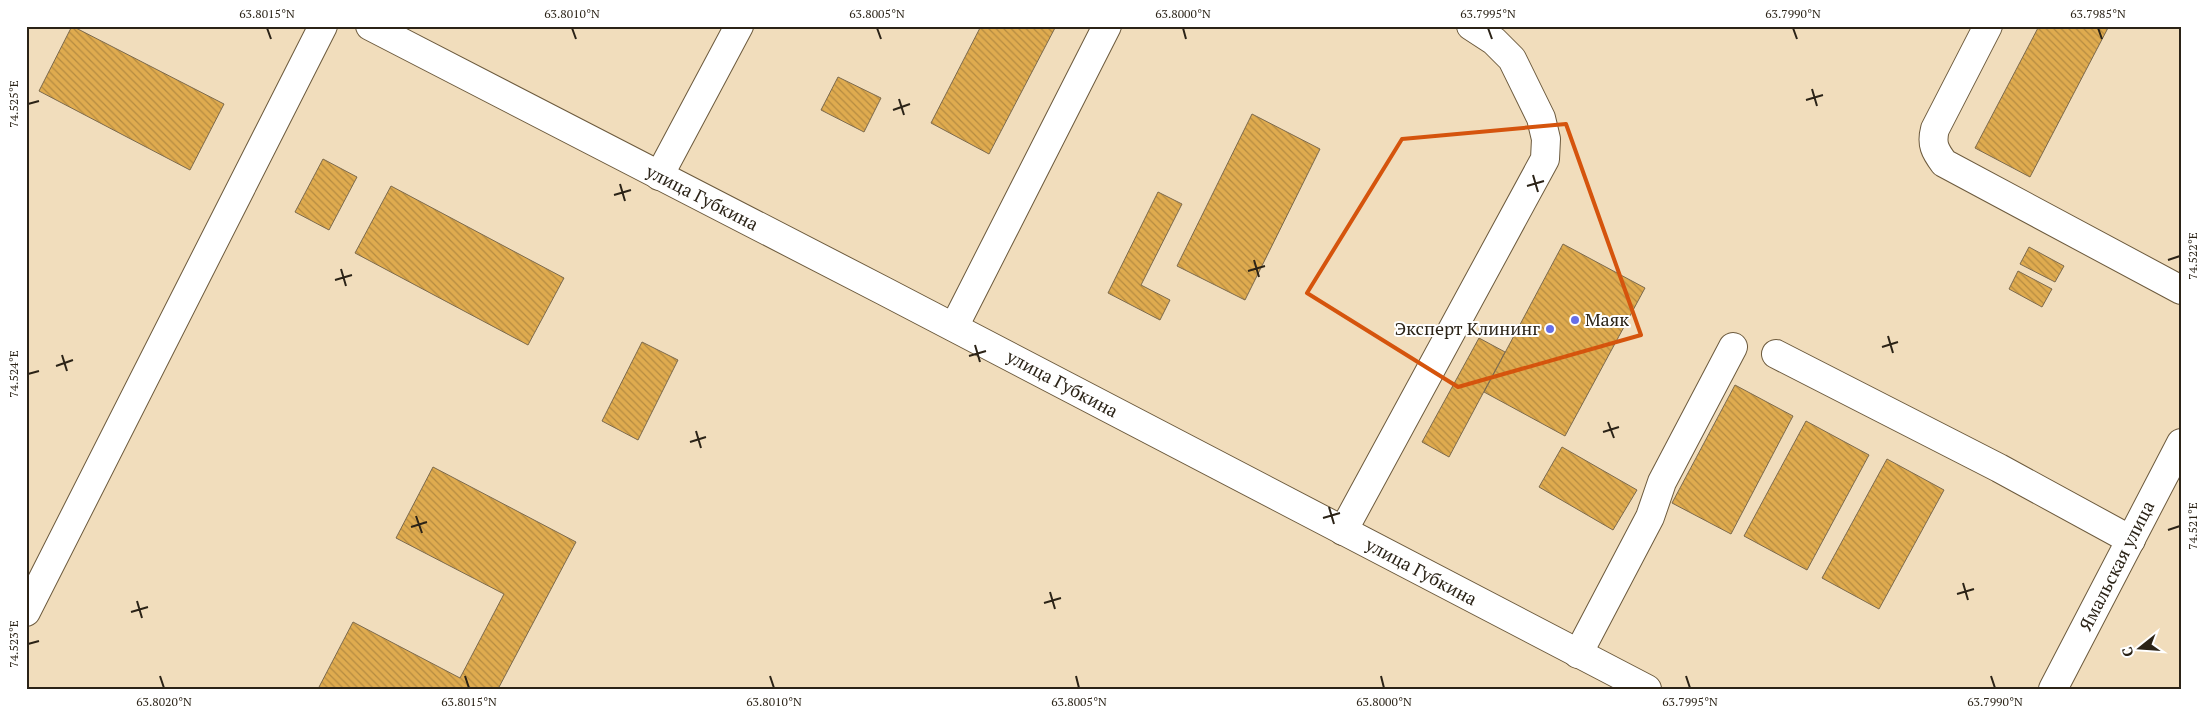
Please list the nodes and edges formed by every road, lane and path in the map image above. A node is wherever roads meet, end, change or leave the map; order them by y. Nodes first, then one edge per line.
1 (323, 26) edge
2 (370, 26) edge
3 (739, 26) edge
4 (1107, 26) edge
5 (1472, 26) edge
6 (1988, 26) edge
7 (659, 176) junction
8 (2181, 290) edge
9 (954, 328) junction
10 (1733, 347) dead end
11 (1776, 354) dead end
12 (2181, 444) edge
13 (1344, 531) junction
14 (2131, 540) junction
15 (26, 612) edge
16 (1578, 654) junction
17 (1647, 689) edge
18 (2053, 689) edge

1 - 15 street
2 - 7 street, улица Губкина
3 - 7 street
4 - 9 street
5 - 13 street
6 - 8 street
7 - 9 street, улица Губкина
9 - 13 street, улица Губкина
10 - 16 street
11 - 14 street
12 - 14 street, Ямальская улица
13 - 16 street, улица Губкина
14 - 18 street, Ямальская улица
16 - 17 street, улица Губкина

